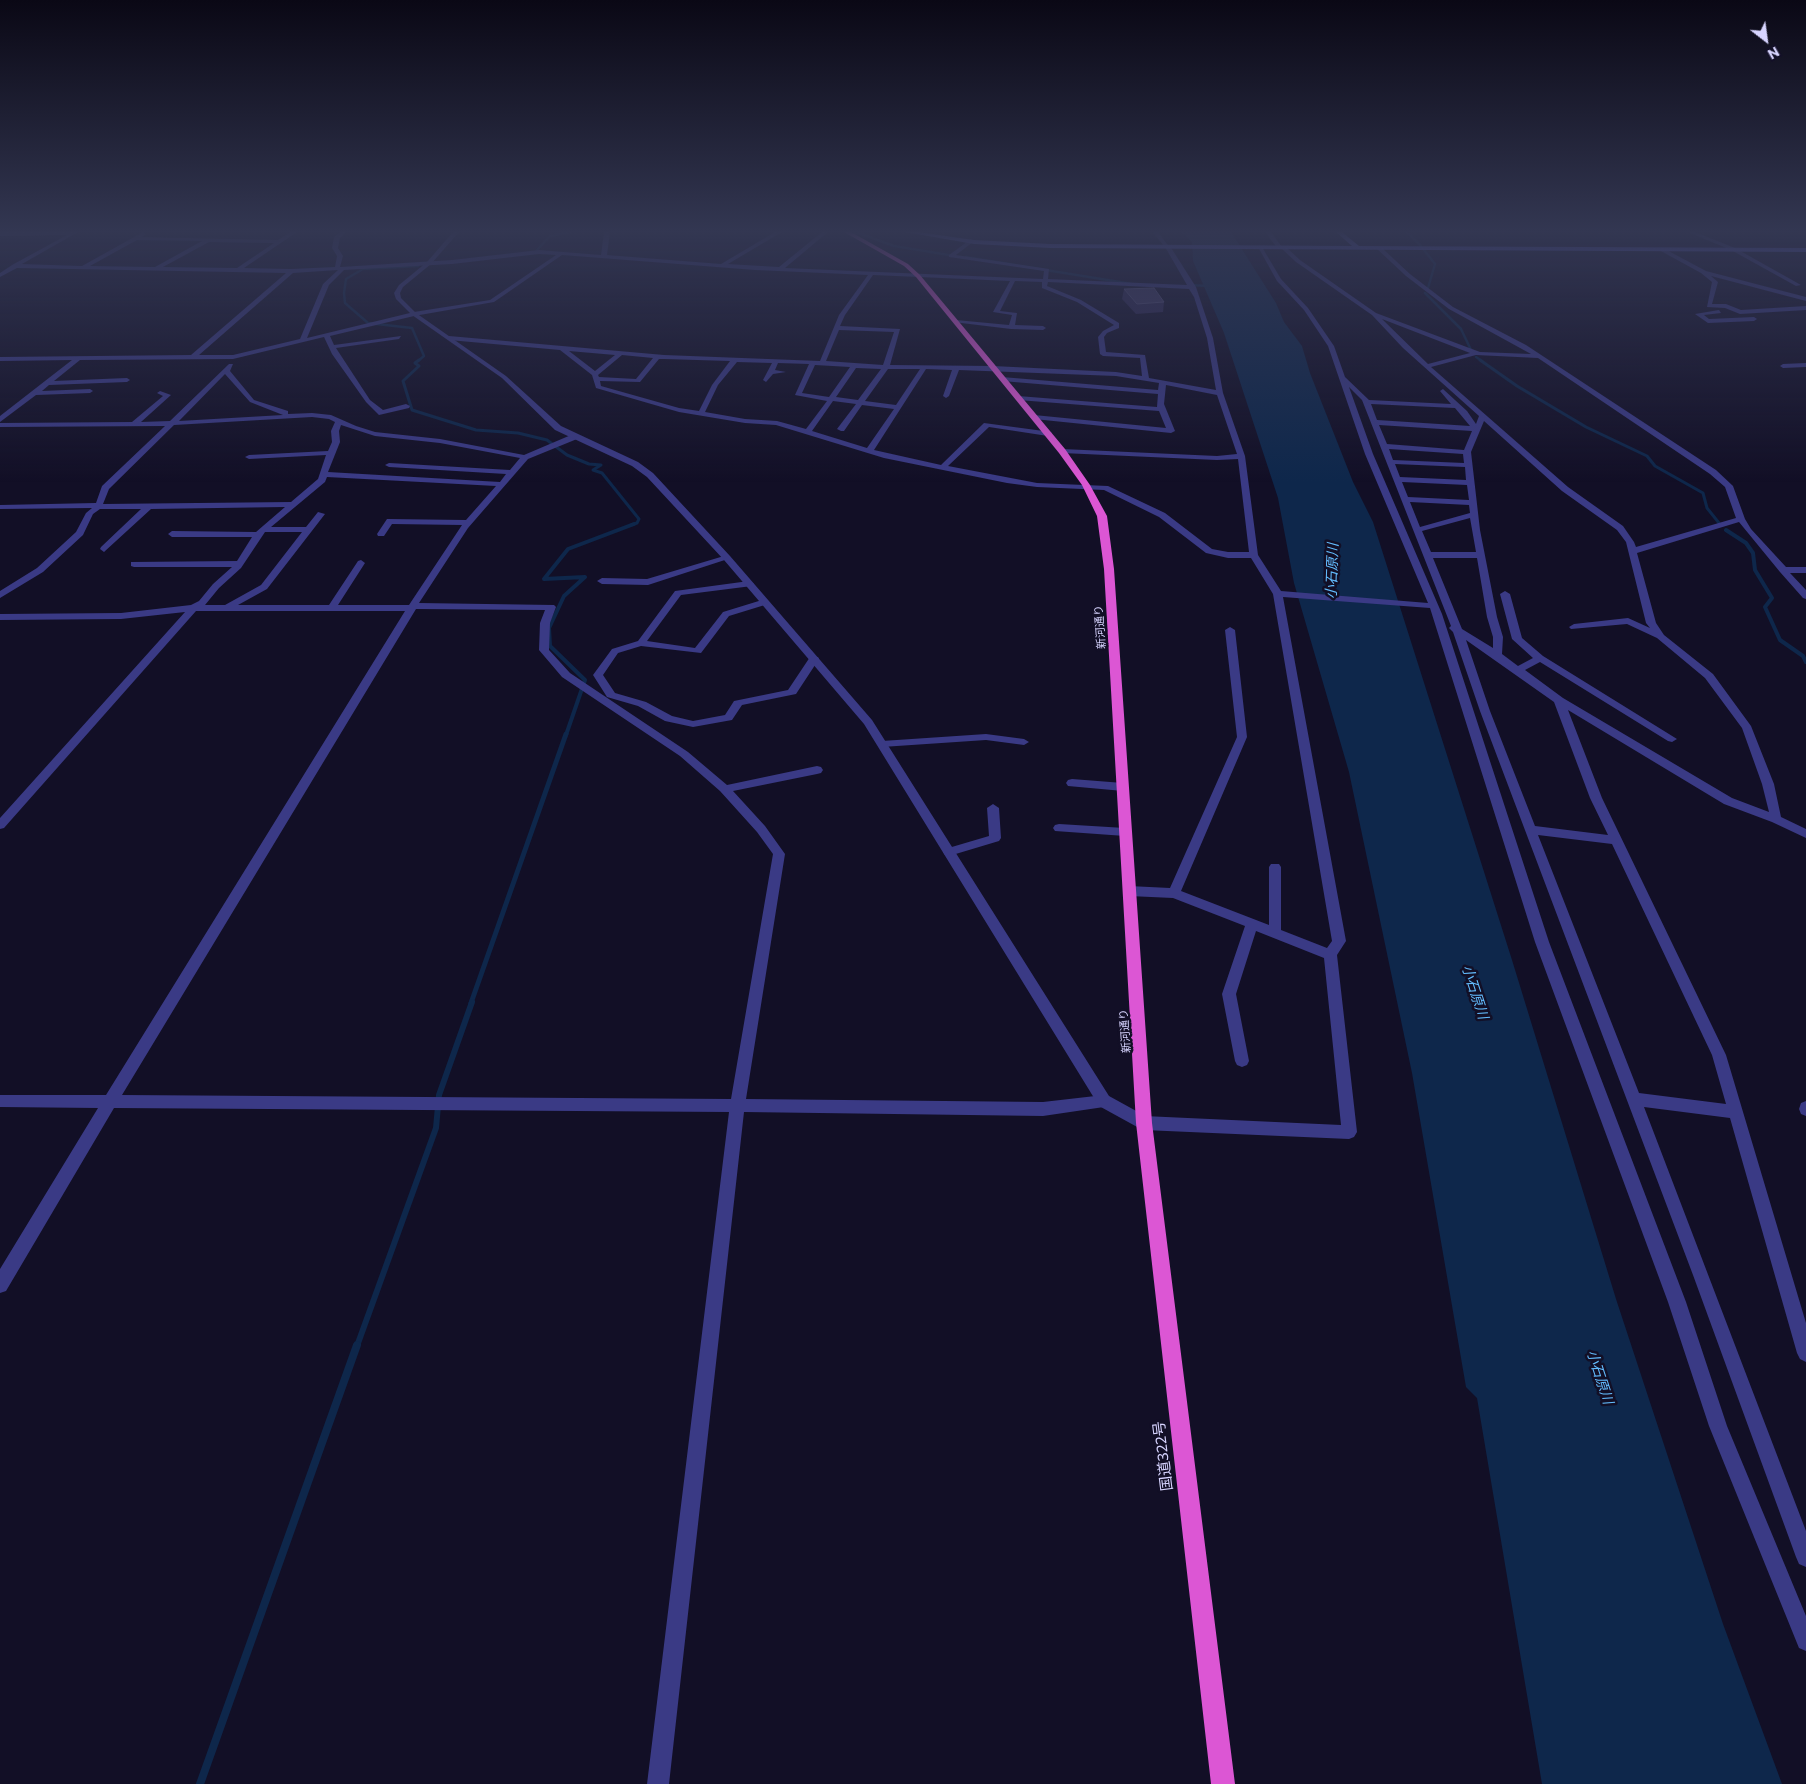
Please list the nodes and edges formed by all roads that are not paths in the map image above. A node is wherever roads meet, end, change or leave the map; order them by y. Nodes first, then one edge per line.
1 (240, 315) edge
2 (313, 315) edge
3 (409, 315) edge
4 (416, 315) edge
5 (842, 315) edge
6 (950, 315) edge
7 (1015, 315) edge
8 (1103, 315) edge
9 (1202, 315) edge
10 (1310, 315) edge
11 (1375, 315) edge
12 (1377, 315) edge
13 (1468, 315) edge
14 (1700, 315) edge
15 (1760, 315) edge
16 (956, 322) junction
17 (1011, 327) junction
18 (837, 328) junction
19 (1044, 328) dead end
20 (326, 335) junction
21 (399, 337) dead end
22 (449, 338) junction
23 (302, 340) junction
24 (332, 347) junction
25 (562, 348) junction
26 (1476, 353) junction
27 (620, 354) junction
28 (193, 356) junction
29 (658, 356) junction
30 (1539, 356) junction
31 (233, 357) junction
32 (78, 358) junction
33 (0, 359) edge
34 (735, 360) junction
35 (776, 361) junction
36 (813, 362) junction
37 (822, 363) junction
38 (1806, 365) edge
39 (854, 366) junction
40 (1427, 366) junction
41 (1782, 366) dead end
42 (886, 368) junction
43 (924, 368) junction
44 (956, 368) junction
45 (993, 368) junction
46 (226, 370) junction
47 (770, 372) junction
48 (783, 372) dead end
49 (596, 376) junction
50 (1343, 377) junction
51 (1002, 379) junction
52 (1146, 379) junction
53 (127, 380) dead end
54 (766, 380) dead end
55 (48, 382) junction
56 (1163, 382) junction
57 (90, 391) dead end
58 (1443, 391) dead end
59 (1161, 392) junction
60 (34, 393) junction
61 (160, 393) dead end
62 (1220, 393) junction
63 (946, 396) dead end
64 (1018, 398) junction
65 (831, 399) junction
66 (859, 402) junction
67 (1366, 402) junction
68 (406, 406) dead end
69 (1457, 406) junction
70 (898, 407) junction
71 (1162, 409) junction
72 (701, 414) junction
73 (292, 415) junction
74 (1483, 415) junction
75 (1034, 417) junction
76 (0, 420) edge
77 (172, 422) junction
78 (339, 422) junction
79 (1373, 422) junction
80 (134, 424) junction
81 (0, 425) edge
82 (841, 429) dead end
83 (1476, 429) junction
84 (809, 431) junction
85 (1048, 434) junction
86 (574, 436) junction
87 (1384, 446) junction
88 (869, 451) junction
89 (1062, 451) junction
90 (1468, 452) junction
91 (330, 453) junction
92 (1241, 456) junction
93 (249, 457) dead end
94 (525, 457) junction
95 (1391, 462) junction
96 (389, 465) dead end
97 (1468, 465) junction
98 (943, 467) junction
99 (512, 472) junction
100 (324, 474) junction
101 (1398, 479) junction
102 (500, 484) junction
103 (1470, 484) junction
104 (1086, 485) junction
105 (1406, 499) junction
106 (1472, 503) junction
107 (291, 504) junction
108 (99, 506) junction
109 (149, 506) junction
110 (0, 507) edge
111 (321, 514) dead end
112 (1474, 515) junction
113 (1741, 519) junction
114 (468, 523) junction
115 (309, 530) junction
116 (1418, 530) junction
117 (261, 532) junction
118 (172, 534) dead end
119 (381, 534) dead end
120 (104, 549) dead end
121 (1632, 551) junction
122 (1254, 555) junction
123 (1428, 555) junction
124 (1482, 555) junction
125 (727, 558) junction
126 (134, 564) dead end
127 (239, 564) junction
128 (361, 564) dead end
129 (1784, 570) junction
130 (1806, 570) edge
131 (602, 581) dead end
132 (648, 582) junction
133 (749, 584) junction
134 (652, 592) dead end
135 (1278, 594) junction
136 (1505, 594) dead end
137 (0, 595) edge
138 (1806, 596) edge
139 (764, 602) junction
140 (413, 607) junction
141 (193, 608) junction
142 (226, 608) junction
143 (332, 608) junction
144 (1435, 610) junction
145 (0, 617) edge
146 (1574, 627) dead end
147 (1230, 630) dead end
148 (1458, 631) junction
149 (1661, 637) junction
150 (641, 643) junction
151 (1498, 655) junction
152 (1540, 658) junction
153 (814, 659) junction
154 (1518, 670) junction
155 (1559, 700) junction
156 (1672, 739) dead end
157 (1024, 742) dead end
158 (882, 744) junction
159 (817, 770) dead end
160 (1072, 782) dead end
161 (1122, 786) junction
162 (725, 789) junction
163 (993, 808) dead end
164 (1776, 819) junction
165 (0, 825) edge
166 (1060, 828) dead end
167 (1531, 830) junction
168 (1125, 832) junction
169 (1806, 834) edge
170 (1616, 840) junction
171 (950, 852) junction
172 (1275, 867) dead end
173 (1129, 891) junction
174 (1174, 893) junction
175 (1252, 924) junction
176 (1275, 934) junction
177 (1330, 955) junction
178 (1242, 1061) dead end
179 (1634, 1099) junction
180 (0, 1101) edge
181 (110, 1101) junction
182 (1104, 1101) junction
183 (737, 1106) junction
184 (1736, 1112) junction
185 (1144, 1123) junction
186 (0, 1285) edge
187 (1806, 1353) edge
188 (1806, 1557) edge
189 (1806, 1641) edge
190 (658, 1784) edge
191 (1222, 1784) edge

1 - 28 street
2 - 23 street
3 - 20 street
4 - 22 street
5 - 18 street
6 - 16 highway, 新河通り
7 - 17 street
8 - 52 street
9 - 62 street
10 - 50 street
11 - 40 street
12 - 26 street
13 - 30 street
14 - 15 street
16 - 17 street
16 - 45 highway, 新河通り
17 - 19 street
18 - 37 street
18 - 42 street
20 - 23 street
20 - 24 street
21 - 24 street
22 - 25 street
22 - 86 street
23 - 31 street
24 - 68 street
25 - 27 street
25 - 49 street
26 - 30 street
26 - 40 street
27 - 29 street
27 - 49 street
28 - 31 street
28 - 32 street
29 - 34 street
29 - 49 street
30 - 113 street
31 - 46 street
32 - 33 street
32 - 55 street
34 - 35 street
34 - 72 street
35 - 36 street
35 - 47 street
36 - 37 street
36 - 65 street
37 - 39 street
38 - 41 street
39 - 42 street
39 - 65 street
40 - 74 street
42 - 43 street
42 - 66 street
43 - 44 street
43 - 70 street
44 - 45 street
44 - 63 street
45 - 51 highway, 新河通り
45 - 52 street
46 - 73 street
46 - 77 street
47 - 48 street
47 - 54 street
49 - 72 street
50 - 67 street
50 - 144 street
51 - 59 street
51 - 64 highway, 新河通り
52 - 56 street
53 - 55 street
55 - 60 street
56 - 59 street
56 - 62 street
57 - 60 street
58 - 69 street
59 - 71 street
60 - 76 street
61 - 80 street
62 - 92 street
64 - 71 street
64 - 75 highway, 新河通り
65 - 66 street
65 - 84 street
66 - 70 street
66 - 82 street
67 - 69 street
67 - 79 street
69 - 83 street
70 - 88 street
71 - 75 street
72 - 84 street
73 - 77 street
73 - 78 street
74 - 83 street
74 - 121 street
75 - 85 highway, 新河通り
77 - 80 street
77 - 108 street
78 - 91 street
78 - 94 street
79 - 83 street
79 - 87 street
80 - 81 street
83 - 90 street
84 - 88 street
85 - 89 highway, 新河通り
85 - 98 street
86 - 94 street
86 - 125 street
87 - 90 street
87 - 95 street
88 - 98 street
89 - 92 street
89 - 104 highway, 新河通り
90 - 97 street
91 - 93 street
91 - 100 street
92 - 122 street
94 - 99 street
95 - 97 street
95 - 101 street
96 - 99 street
97 - 103 street
98 - 104 street
99 - 102 street
100 - 102 street
100 - 107 street
101 - 103 street
101 - 105 street
102 - 114 street
103 - 106 street
104 - 122 street
104 - 161 highway, 新河通り
105 - 106 street
105 - 116 street
106 - 112 street
107 - 109 street
107 - 117 street
108 - 109 street
108 - 110 street
108 - 137 street
109 - 120 street
111 - 115 street
112 - 116 street
112 - 124 street
113 - 121 street
113 - 129 street
114 - 119 street
114 - 140 street
115 - 117 street
115 - 142 street
116 - 123 street
117 - 118 street
117 - 127 street
121 - 149 street
122 - 135 street
123 - 124 street
123 - 148 street
124 - 151 street
125 - 132 street
125 - 133 street
126 - 127 street
127 - 141 street
128 - 143 street
129 - 130 street
129 - 138 street
131 - 132 street
132 - 134 street
133 - 139 street
133 - 150 street
135 - 144 street
135 - 177 street
136 - 152 street
139 - 150 street
139 - 153 street
140 - 143 street
140 - 162 street
140 - 181 street
141 - 142 street
141 - 145 street
141 - 165 street
142 - 143 street
144 - 148 street
144 - 189 street
146 - 149 street
147 - 174 street
148 - 151 street
148 - 167 street
149 - 164 street
150 - 153 street
151 - 154 street
152 - 154 street
152 - 156 street
153 - 158 street
154 - 155 street
155 - 164 street
155 - 170 street
157 - 158 street
158 - 171 street
159 - 162 street
160 - 161 street
161 - 168 highway, 新河通り
162 - 183 street
163 - 171 street
164 - 169 street
166 - 168 street
167 - 170 street
167 - 179 street
168 - 173 highway, 新河通り
170 - 184 street
171 - 182 street
172 - 176 street
173 - 174 street
173 - 185 highway, 新河通り
174 - 175 street
175 - 176 street
175 - 178 street
176 - 177 street
177 - 185 street
179 - 184 street
179 - 188 street
180 - 181 street
181 - 183 street
181 - 186 street
182 - 183 street
182 - 185 street
183 - 190 street
184 - 187 street
185 - 191 highway, 国道322号

